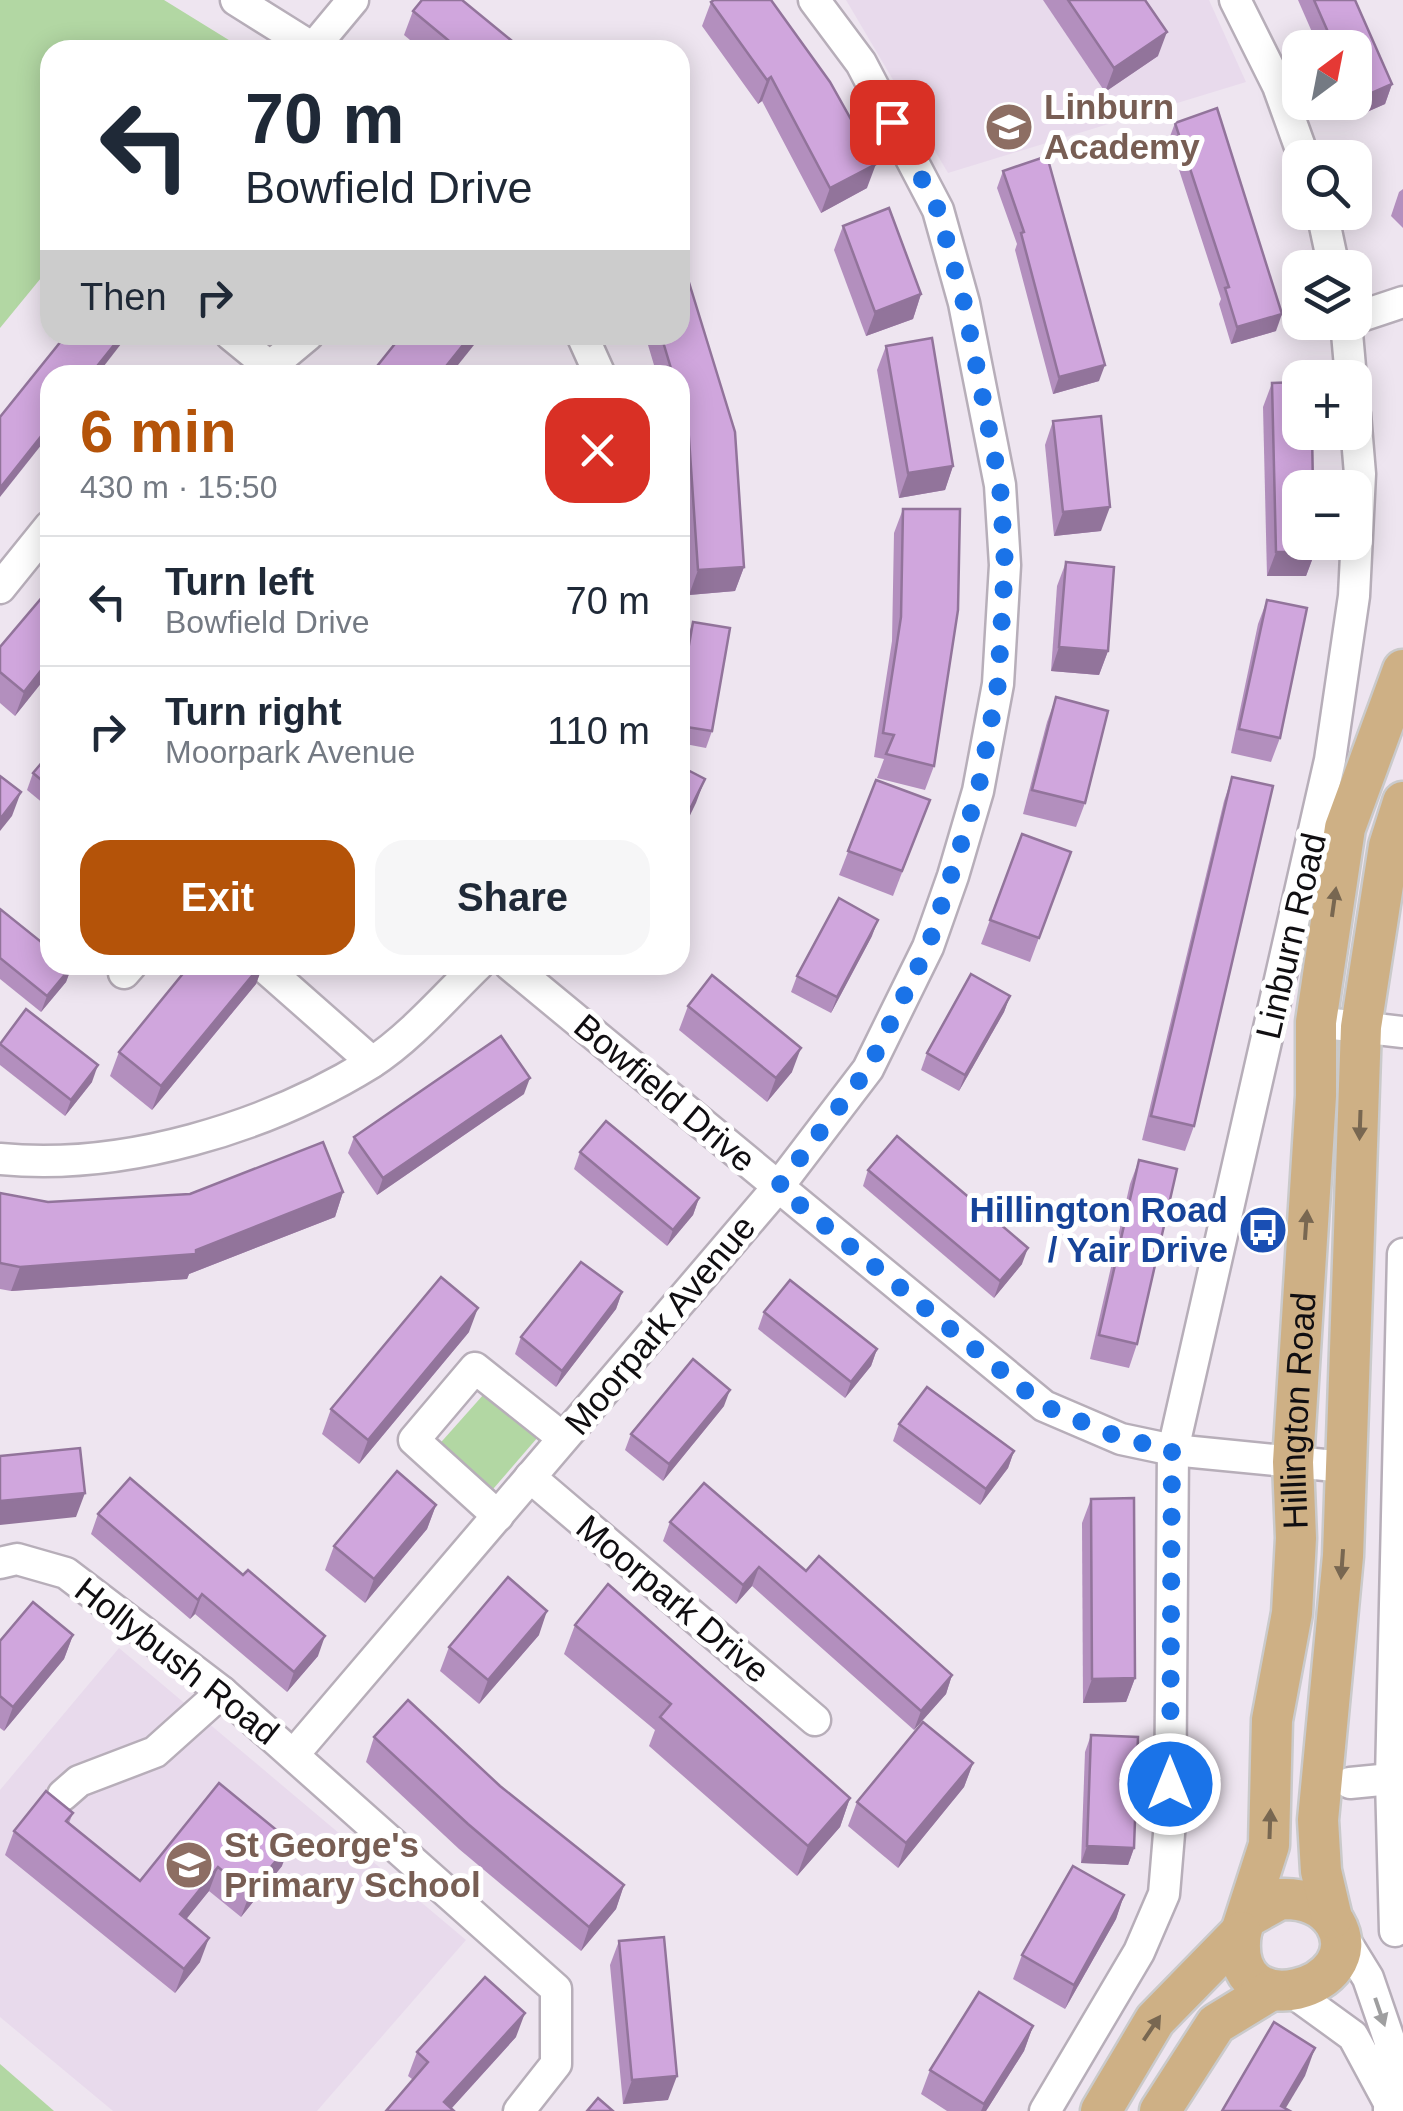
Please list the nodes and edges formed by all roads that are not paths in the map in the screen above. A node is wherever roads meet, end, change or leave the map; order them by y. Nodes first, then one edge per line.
1 (236, 0) edge
2 (353, 0) edge
3 (814, 0) edge
4 (1235, 0) edge
5 (270, 9) edge
6 (305, 40) edge
7 (322, 40) edge
8 (1298, 140) edge
9 (1403, 302) edge
10 (1372, 312) edge
11 (239, 345) edge
12 (296, 345) edge
13 (258, 365) edge
14 (271, 365) edge
15 (1358, 450) edge
16 (40, 538) edge
17 (0, 588) edge
18 (1403, 670) edge
19 (1403, 802) edge
20 (273, 975) edge
21 (467, 975) edge
22 (522, 975) edge
23 (1316, 1022) junction
24 (1361, 1027) junction
25 (1403, 1032) edge
26 (372, 1062) junction
27 (0, 1160) edge
28 (778, 1187) junction
29 (1403, 1254) edge
30 (564, 1438) junction
31 (1172, 1450) junction
32 (1293, 1462) junction
33 (1344, 1466) junction
34 (530, 1478) junction
35 (498, 1516) junction
36 (0, 1563) edge
37 (222, 1692) junction
38 (815, 1720) dead end
39 (294, 1754) junction
40 (1391, 1779) junction
41 (1350, 1783) dead end
42 (63, 1794) dead end
43 (1244, 1925) junction
44 (1336, 1925) junction
45 (1395, 1931) dead end
46 (1281, 1991) junction
47 (1388, 2106) edge
48 (519, 2111) edge
49 (1045, 2111) edge
50 (1101, 2111) edge
51 (1160, 2111) edge

1 - 5 street
2 - 7 street
3 - 28 street, Moorpark Avenue
4 - 8 street
5 - 6 street
9 - 10 street
11 - 13 street
12 - 14 street
15 - 31 street, Linburn Road
16 - 17 street
23 -> 18 main road, Hillington Road
19 - 24 main road, Hillington Road
20 - 26 street
21 - 26 street
22 - 28 street, Bowfield Drive
23 - 24 street
32 -> 23 main road, Hillington Road
24 - 25 street
24 -> 33 main road, Hillington Road
26 - 27 street
28 - 30 street, Moorpark Avenue
28 - 31 street, Bowfield Drive
29 - 40 street
30 - 34 street, Moorpark Avenue
30 - 35 street
31 - 32 street, Bowfield Drive
31 - 49 street, Linburn Road
32 - 33 street, Bowfield Drive
43 -> 32 main road, Hillington Road
33 -> 44 main road, Hillington Road
34 - 35 street, Moorpark Avenue
34 - 38 street, Moorpark Drive
35 - 39 street, Moorpark Avenue
36 - 37 street, Hollybush Road
37 - 39 street, Hollybush Road
37 - 42 street
39 - 48 street, Hollybush Road
40 - 41 street
40 - 45 street
43 - 44 main road
43 - 46 main road
50 -> 43 main road
44 - 46 main road
44 -> 47 street
46 - 47 street
46 - 51 main road

